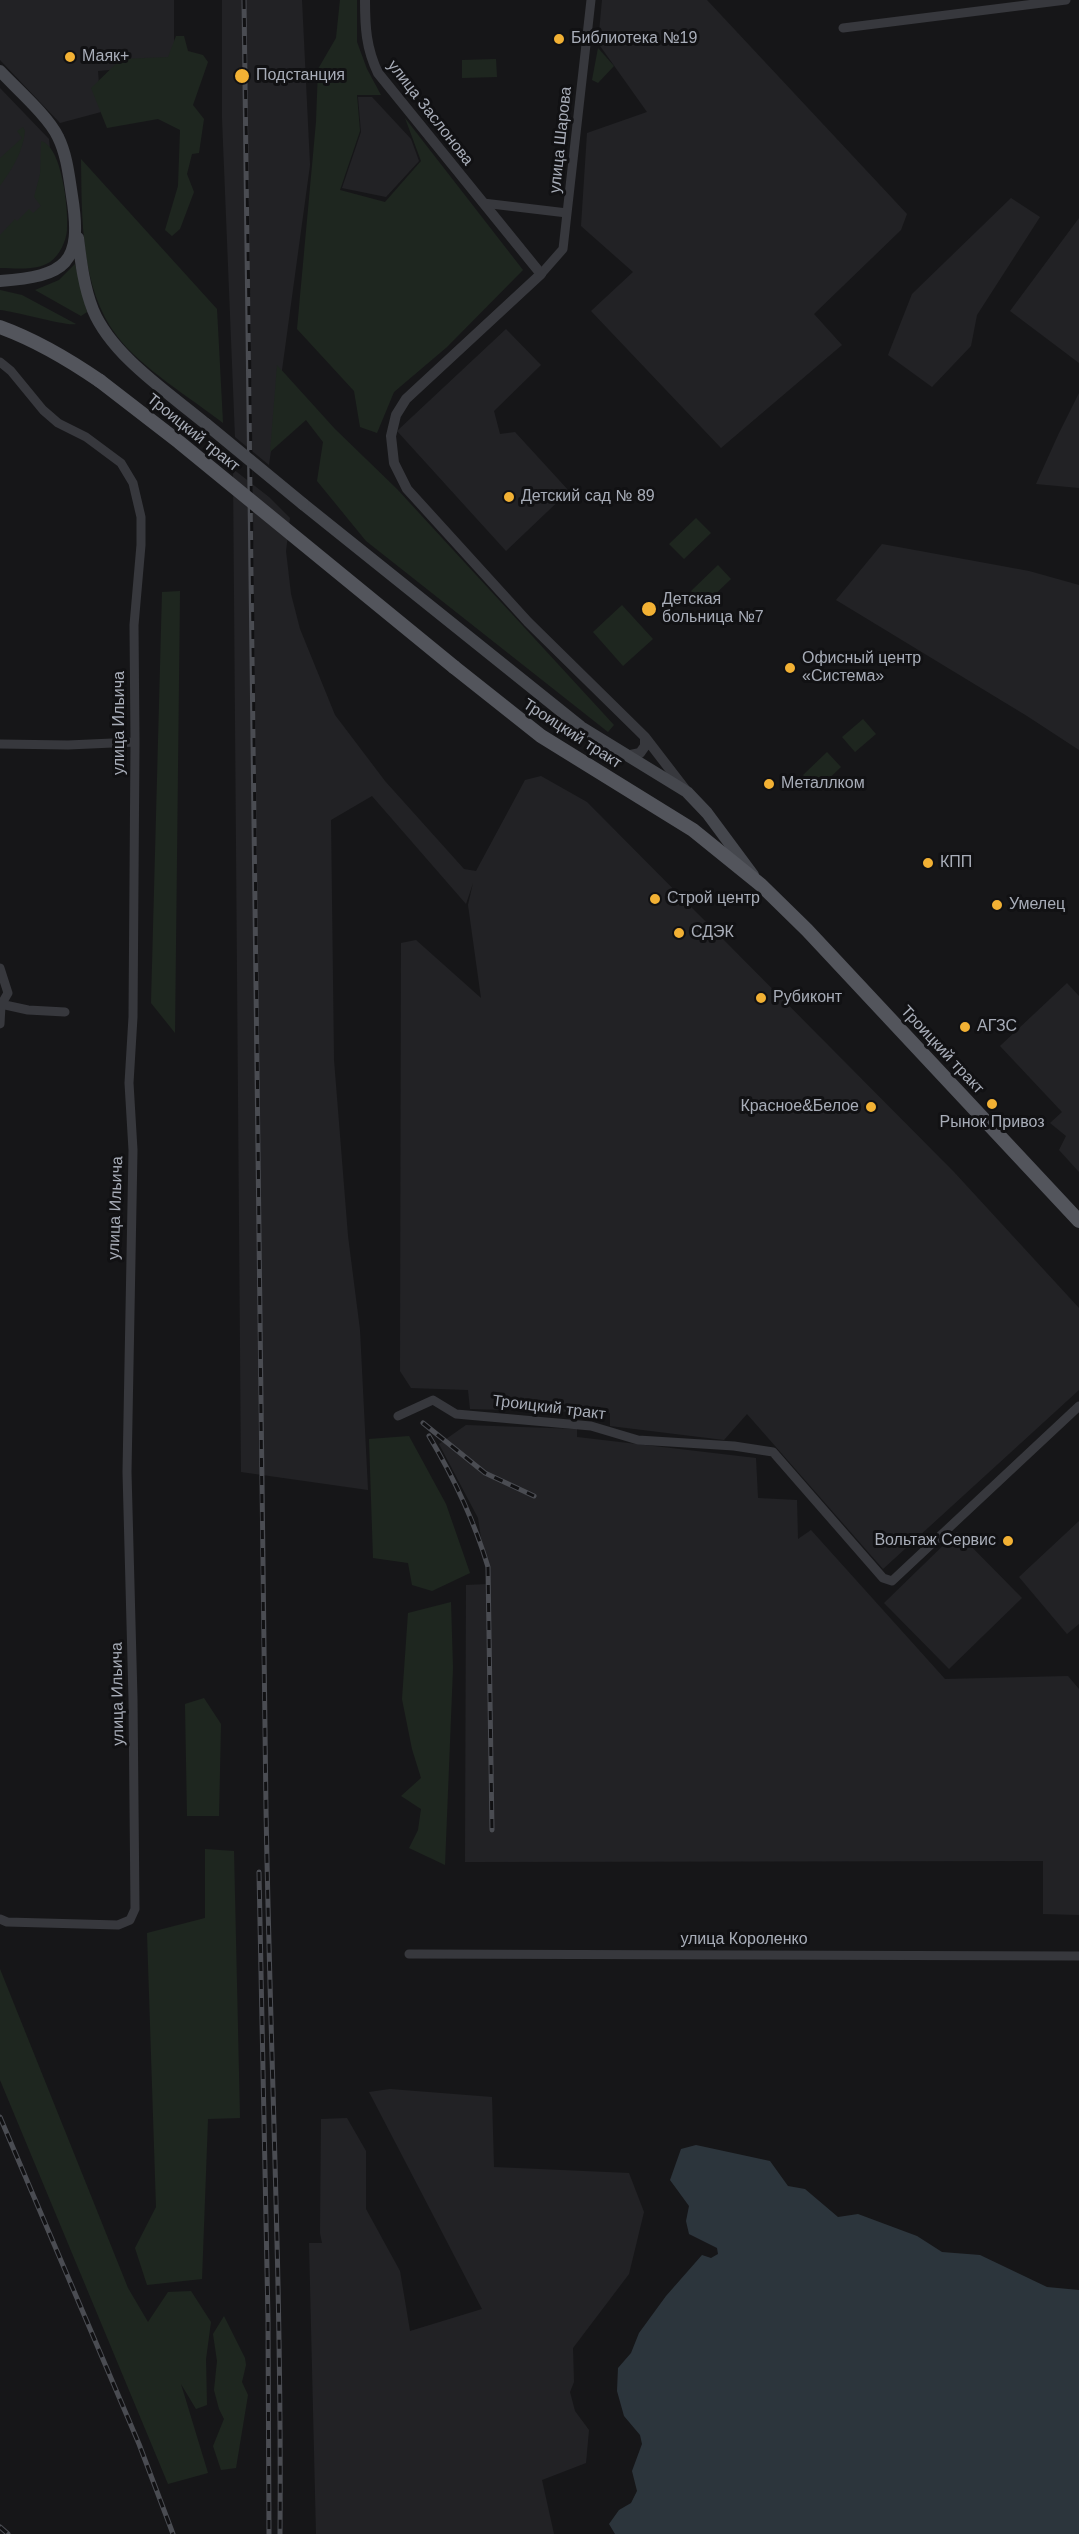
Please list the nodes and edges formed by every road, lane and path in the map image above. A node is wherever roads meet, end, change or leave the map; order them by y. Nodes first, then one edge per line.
1 (365, 0) edge
2 (591, 0) edge
3 (1066, 0) edge
4 (843, 28) dead end
5 (0, 71) edge
6 (483, 203) junction
7 (567, 213) junction
8 (77, 226) junction
9 (541, 274) junction
10 (0, 280) edge
11 (0, 327) edge
12 (0, 362) edge
13 (645, 737) junction
14 (135, 742) junction
15 (0, 744) edge
16 (626, 756) junction
17 (687, 792) junction
18 (761, 885) junction
19 (0, 968) edge
20 (0, 1004) edge
21 (65, 1012) dead end
22 (0, 1024) edge
23 (1079, 1221) edge
24 (1079, 1406) edge
25 (398, 1416) dead end
26 (0, 1919) edge
27 (409, 1954) dead end
28 (1079, 1956) edge

1 - 6 street, улица Заслонова
2 - 7 street, улица Шарова
3 - 4 street
5 - 8 main road
6 - 7 street
6 - 9 street, улица Заслонова
7 - 9 street, улица Шарова
8 - 10 main road
8 - 16 main road, bridge
9 - 13 street
11 - 18 main road, Троицкий тракт, bridge
12 - 14 street, улица Ильича
13 - 16 street
13 - 17 street
14 - 15 street
14 - 26 street, улица Ильича
16 - 17 main road
17 - 18 main road
18 - 23 main road, Троицкий тракт
19 - 20 street
20 - 21 street
20 - 22 street
24 - 25 street, Троицкий тракт
27 - 28 street, улица Короленко

